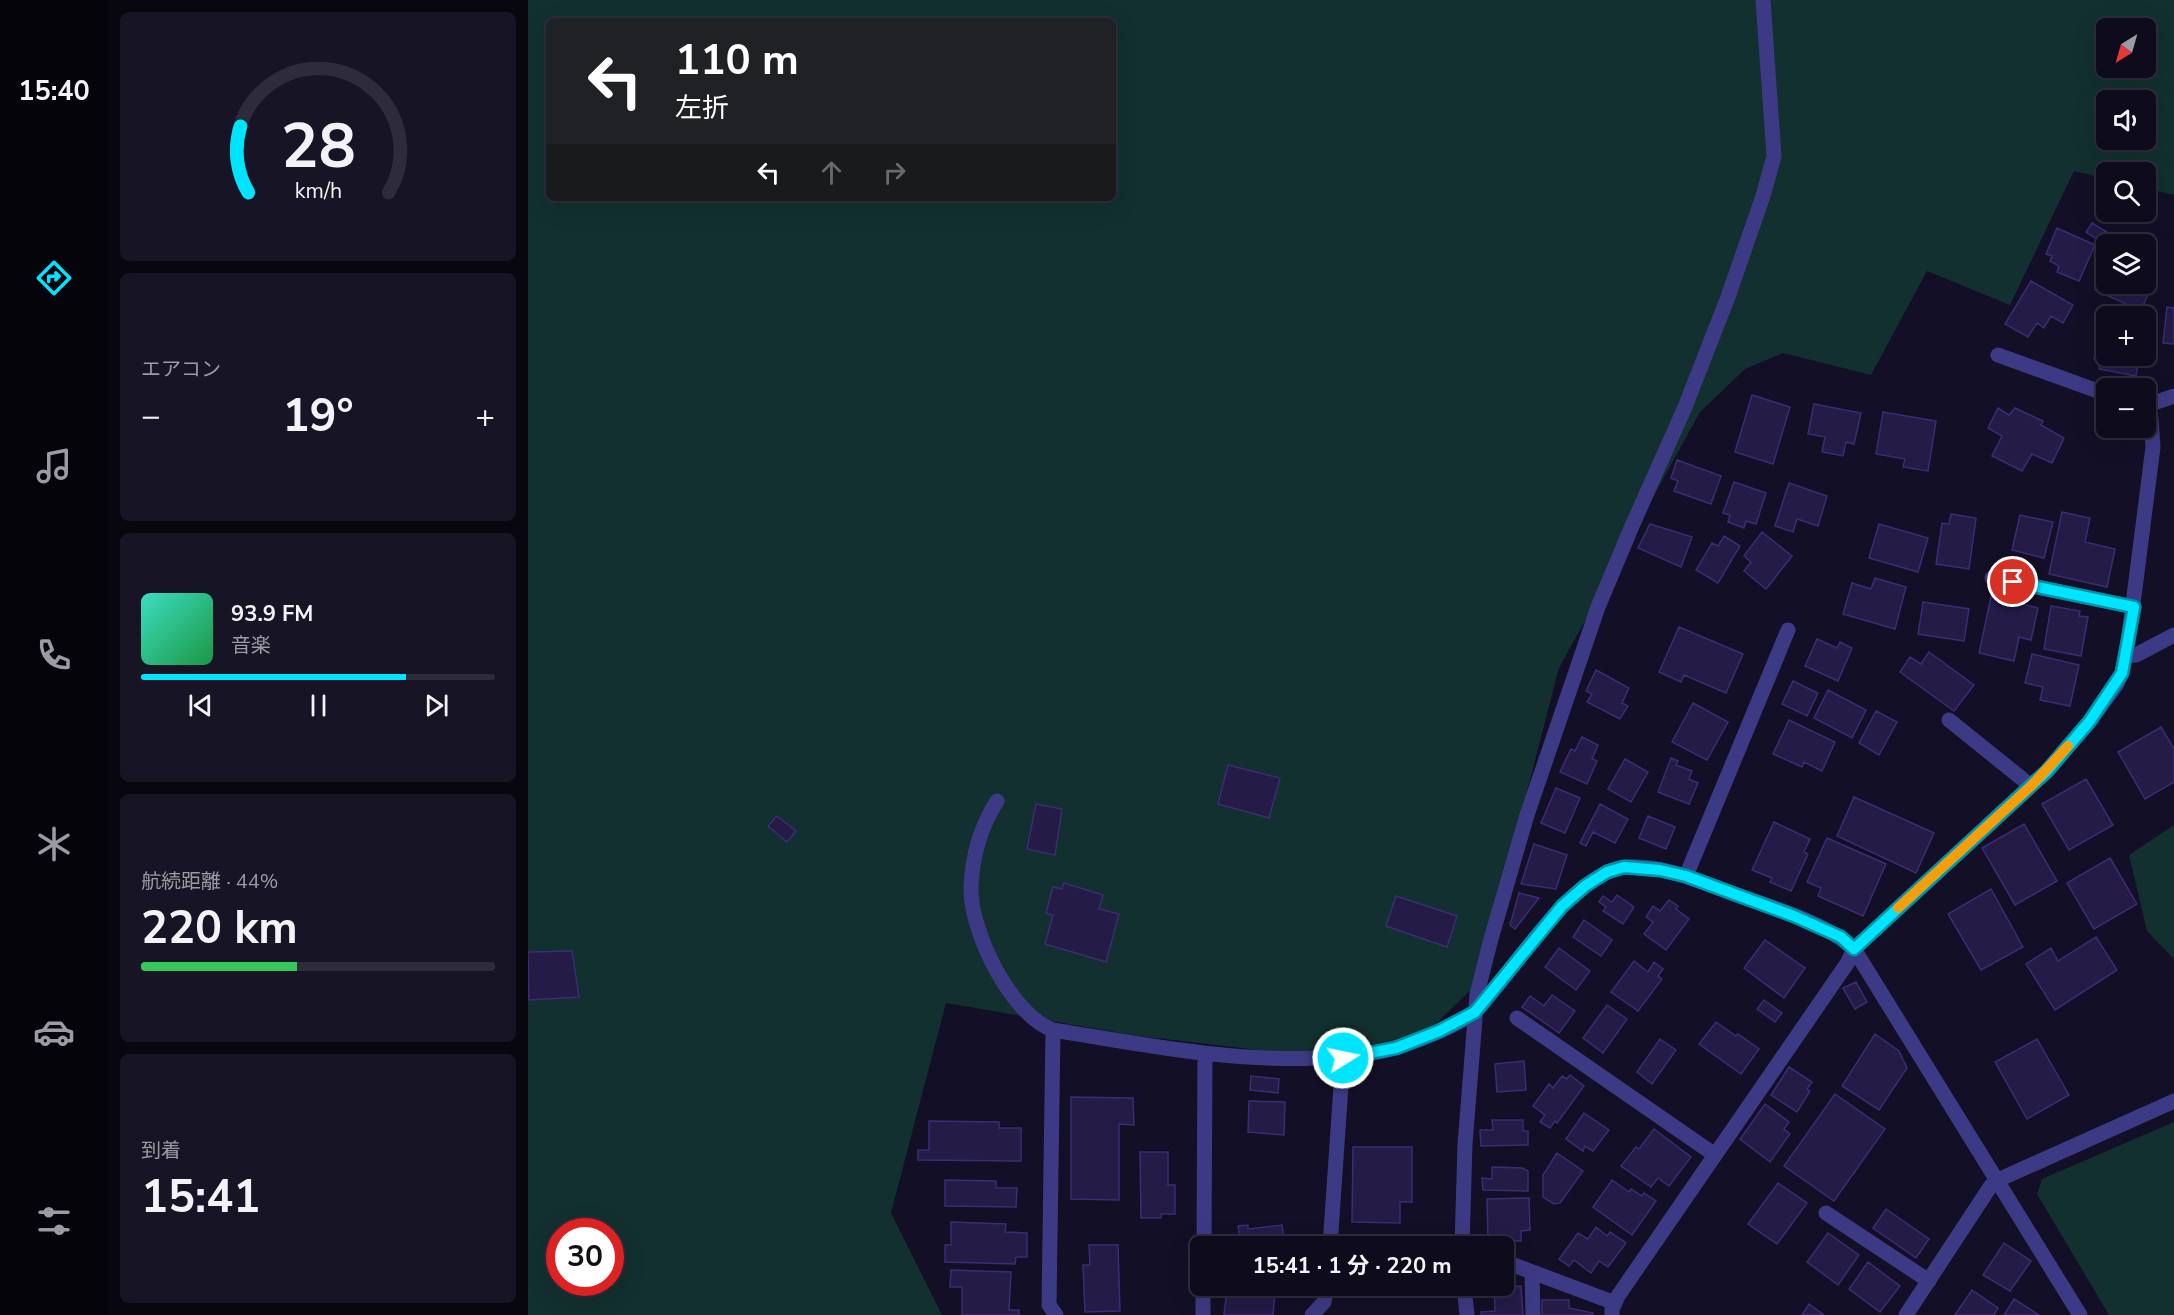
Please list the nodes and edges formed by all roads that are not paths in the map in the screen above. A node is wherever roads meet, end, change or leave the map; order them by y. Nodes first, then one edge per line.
1 (1763, 0) edge
2 (1998, 355) dead end
3 (2096, 390) edge
4 (2174, 396) edge
5 (2156, 402) edge
6 (2152, 438) edge
7 (1992, 578) dead end
8 (2134, 607) junction
9 (1788, 630) dead end
10 (2174, 635) edge
11 (2126, 656) junction
12 (1949, 720) dead end
13 (2031, 786) junction
14 (997, 801) dead end
15 (1686, 876) junction
16 (1854, 949) junction
17 (1475, 1012) junction
18 (1517, 1018) dead end
19 (1053, 1030) junction
20 (1205, 1054) junction
21 (1343, 1058) junction
22 (2174, 1101) edge
23 (1715, 1155) junction
24 (1998, 1180) junction
25 (1826, 1213) dead end
26 (1204, 1236) edge
27 (1331, 1236) edge
28 (1463, 1236) edge
29 (1514, 1266) edge
30 (1532, 1273) junction
31 (1929, 1281) junction
32 (1203, 1296) edge
33 (1325, 1296) edge
34 (1465, 1296) edge
35 (1613, 1309) edge
36 (1056, 1315) edge
37 (1203, 1315) edge
38 (1312, 1315) edge
39 (1467, 1315) edge
40 (1533, 1315) edge
41 (1906, 1315) edge
42 (2080, 1315) edge

1 - 17 street
2 - 3 street
4 - 5 street
6 - 8 street
7 - 8 street
8 - 11 street
9 - 15 street
10 - 11 street
11 - 13 street
12 - 13 street
13 - 16 street
14 - 19 street
15 - 16 street
15 - 17 street
16 - 23 street
16 - 24 street
17 - 21 street
17 - 28 street
18 - 23 street
19 - 20 street
19 - 36 street
20 - 21 street
20 - 26 street
21 - 27 street
22 - 24 street
23 - 35 street
24 - 31 street
24 - 42 street
25 - 31 street
29 - 30 street
30 - 35 street
30 - 40 street
31 - 41 street
32 - 37 street
33 - 38 street
34 - 39 street

